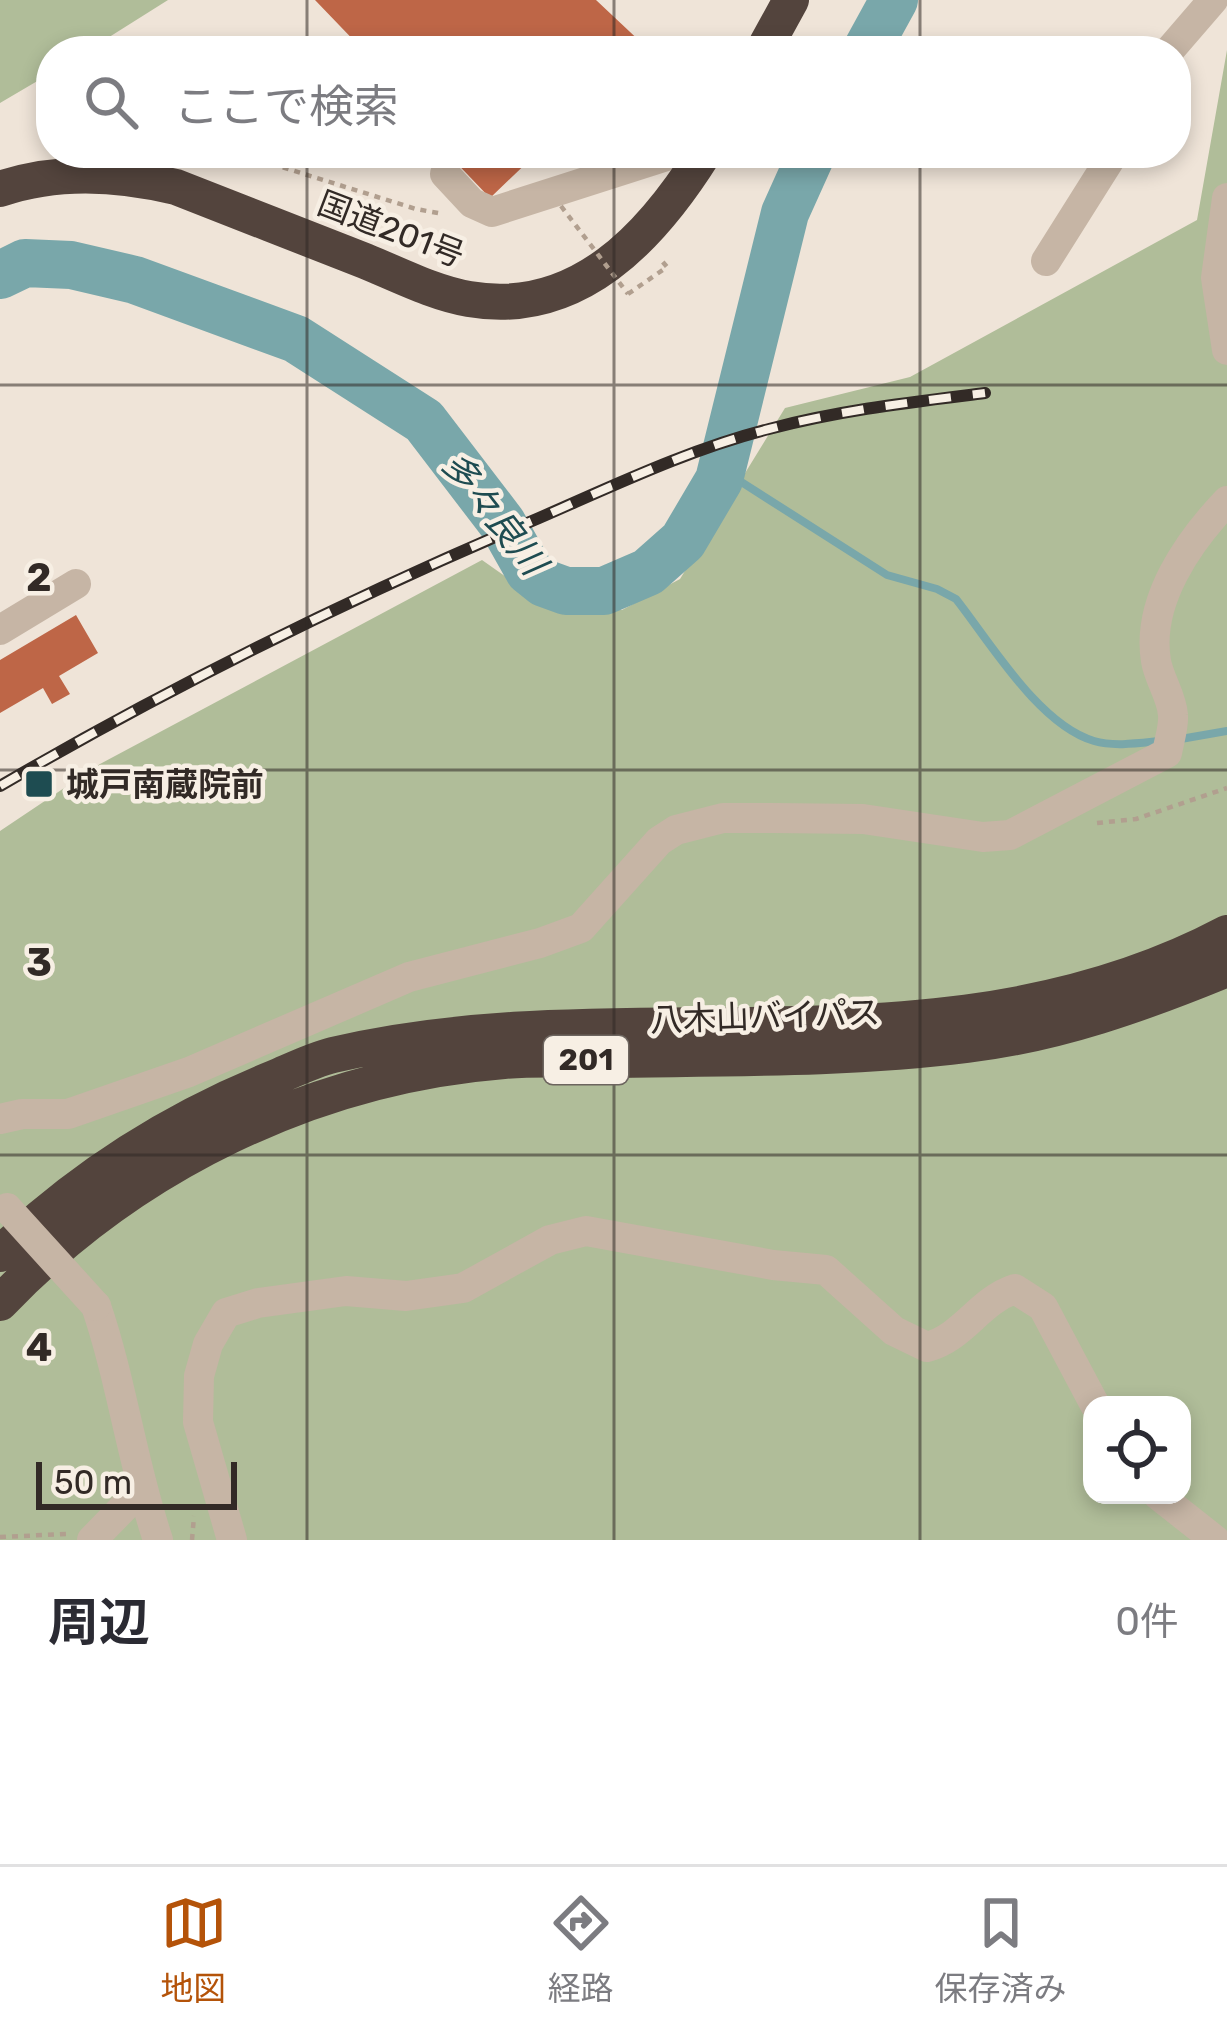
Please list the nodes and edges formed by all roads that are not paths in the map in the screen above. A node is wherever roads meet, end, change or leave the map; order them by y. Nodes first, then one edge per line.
1 (791, 0) edge
2 (1214, 0) edge
3 (771, 36) edge
4 (1182, 36) edge
5 (631, 168) edge
6 (694, 168) edge
7 (1105, 168) edge
8 (445, 174) dead end
9 (0, 189) edge
10 (1227, 198) edge
11 (1046, 261) dead end
12 (1227, 350) edge
13 (1227, 501) edge
14 (76, 584) dead end
15 (0, 630) edge
16 (1227, 933) edge
17 (1227, 968) edge
18 (0, 1119) edge
19 (3, 1203) edge
20 (0, 1254) edge
21 (0, 1303) edge
22 (1091, 1396) edge
23 (143, 1497) junction
24 (1169, 1504) edge
25 (96, 1534) edge
26 (158, 1540) edge
27 (232, 1540) edge
28 (1215, 1540) edge

1 - 3 highway
2 - 4 street
5 - 8 street
6 - 9 highway, 国道201号
7 - 11 street
10 - 12 street
13 - 18 street
14 - 15 street
16 - 20 highway, 八木山バイパス / 201
17 - 21 highway, 八木山バイパス / 201
19 - 23 street, bridge
22 - 27 street
23 - 25 street
23 - 26 street
24 - 28 street

